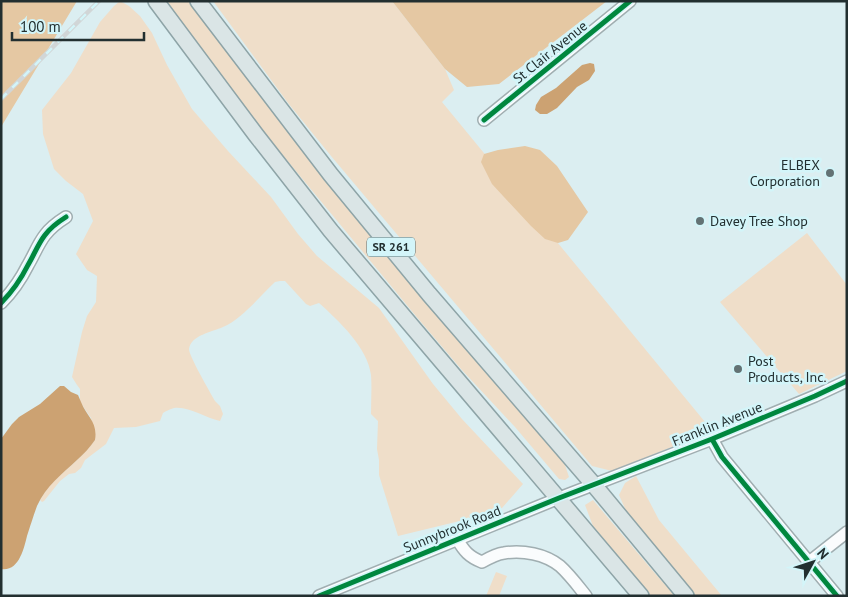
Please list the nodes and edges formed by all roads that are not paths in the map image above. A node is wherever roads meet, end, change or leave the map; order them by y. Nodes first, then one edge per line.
1 (198, 1) edge
2 (630, 1) edge
3 (158, 4) edge
4 (484, 120) dead end
5 (66, 217) dead end
6 (1, 303) edge
7 (847, 381) edge
8 (712, 439) junction
9 (594, 485) junction
10 (558, 498) junction
11 (847, 532) edge
12 (457, 540) junction
13 (809, 562) junction
14 (319, 596) edge
15 (586, 596) edge
16 (641, 596) edge
17 (686, 596) edge
18 (837, 596) edge

1 - 9 main road, SR 261
2 - 4 street, St Clair Avenue
3 - 10 main road, SR 261
5 - 6 street
7 - 8 street, Franklin Avenue
8 - 9 street, Franklin Avenue
8 - 13 street
9 - 10 street, Sunnybrook Road
9 - 17 main road, SR 261
10 - 12 street, Sunnybrook Road
10 - 16 main road, SR 261
11 - 13 street
12 - 14 street, Sunnybrook Road
12 - 15 street
13 - 18 street

